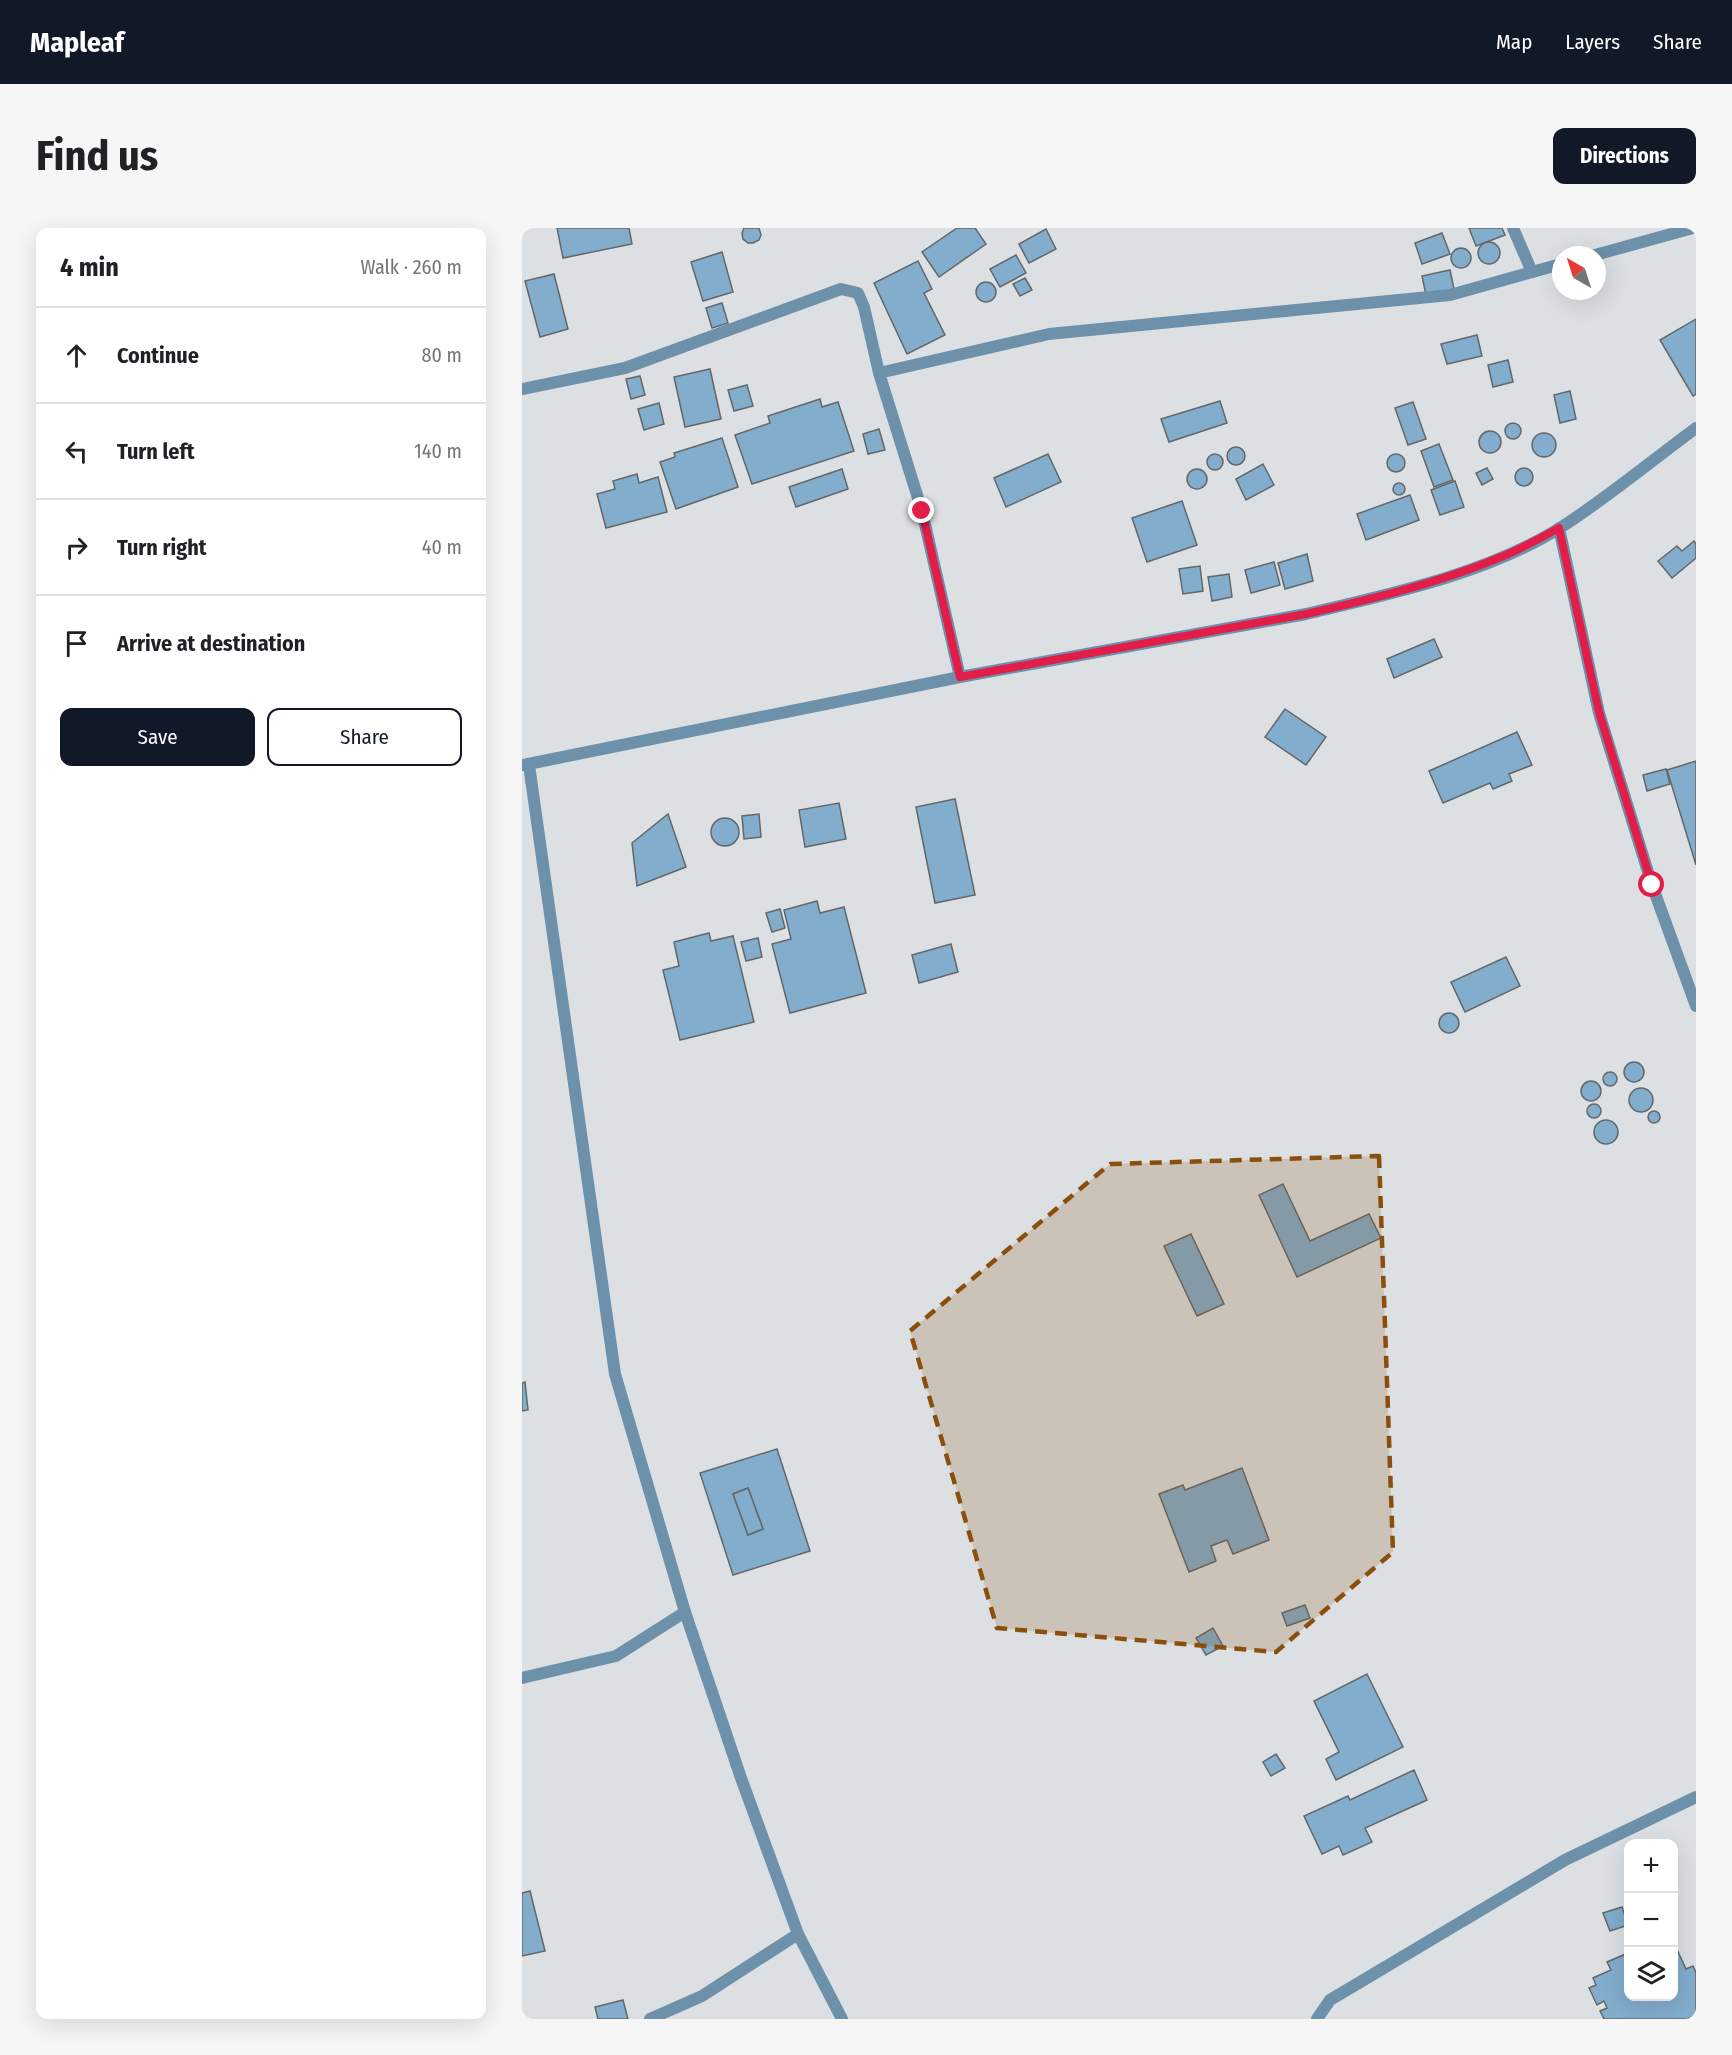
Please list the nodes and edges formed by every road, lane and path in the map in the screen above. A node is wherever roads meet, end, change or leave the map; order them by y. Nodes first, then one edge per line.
1 (1513, 228) edge
2 (1693, 228) edge
3 (1606, 252) edge
4 (1552, 266) edge
5 (1532, 272) junction
6 (879, 373) junction
7 (522, 388) edge
8 (1696, 428) edge
9 (1559, 528) junction
10 (960, 677) junction
11 (525, 765) edge
12 (1696, 1006) edge
13 (685, 1612) junction
14 (522, 1678) edge
15 (1696, 1797) edge
16 (798, 1934) junction
17 (650, 2019) edge
18 (842, 2019) edge
19 (1317, 2019) edge

1 - 5 street
2 - 3 street
4 - 5 street
5 - 6 street
6 - 7 street
6 - 10 street
8 - 9 street
9 - 10 street
9 - 12 street
10 - 11 street
11 - 13 street
13 - 14 street
13 - 16 street
15 - 19 street
16 - 17 street
16 - 18 street

